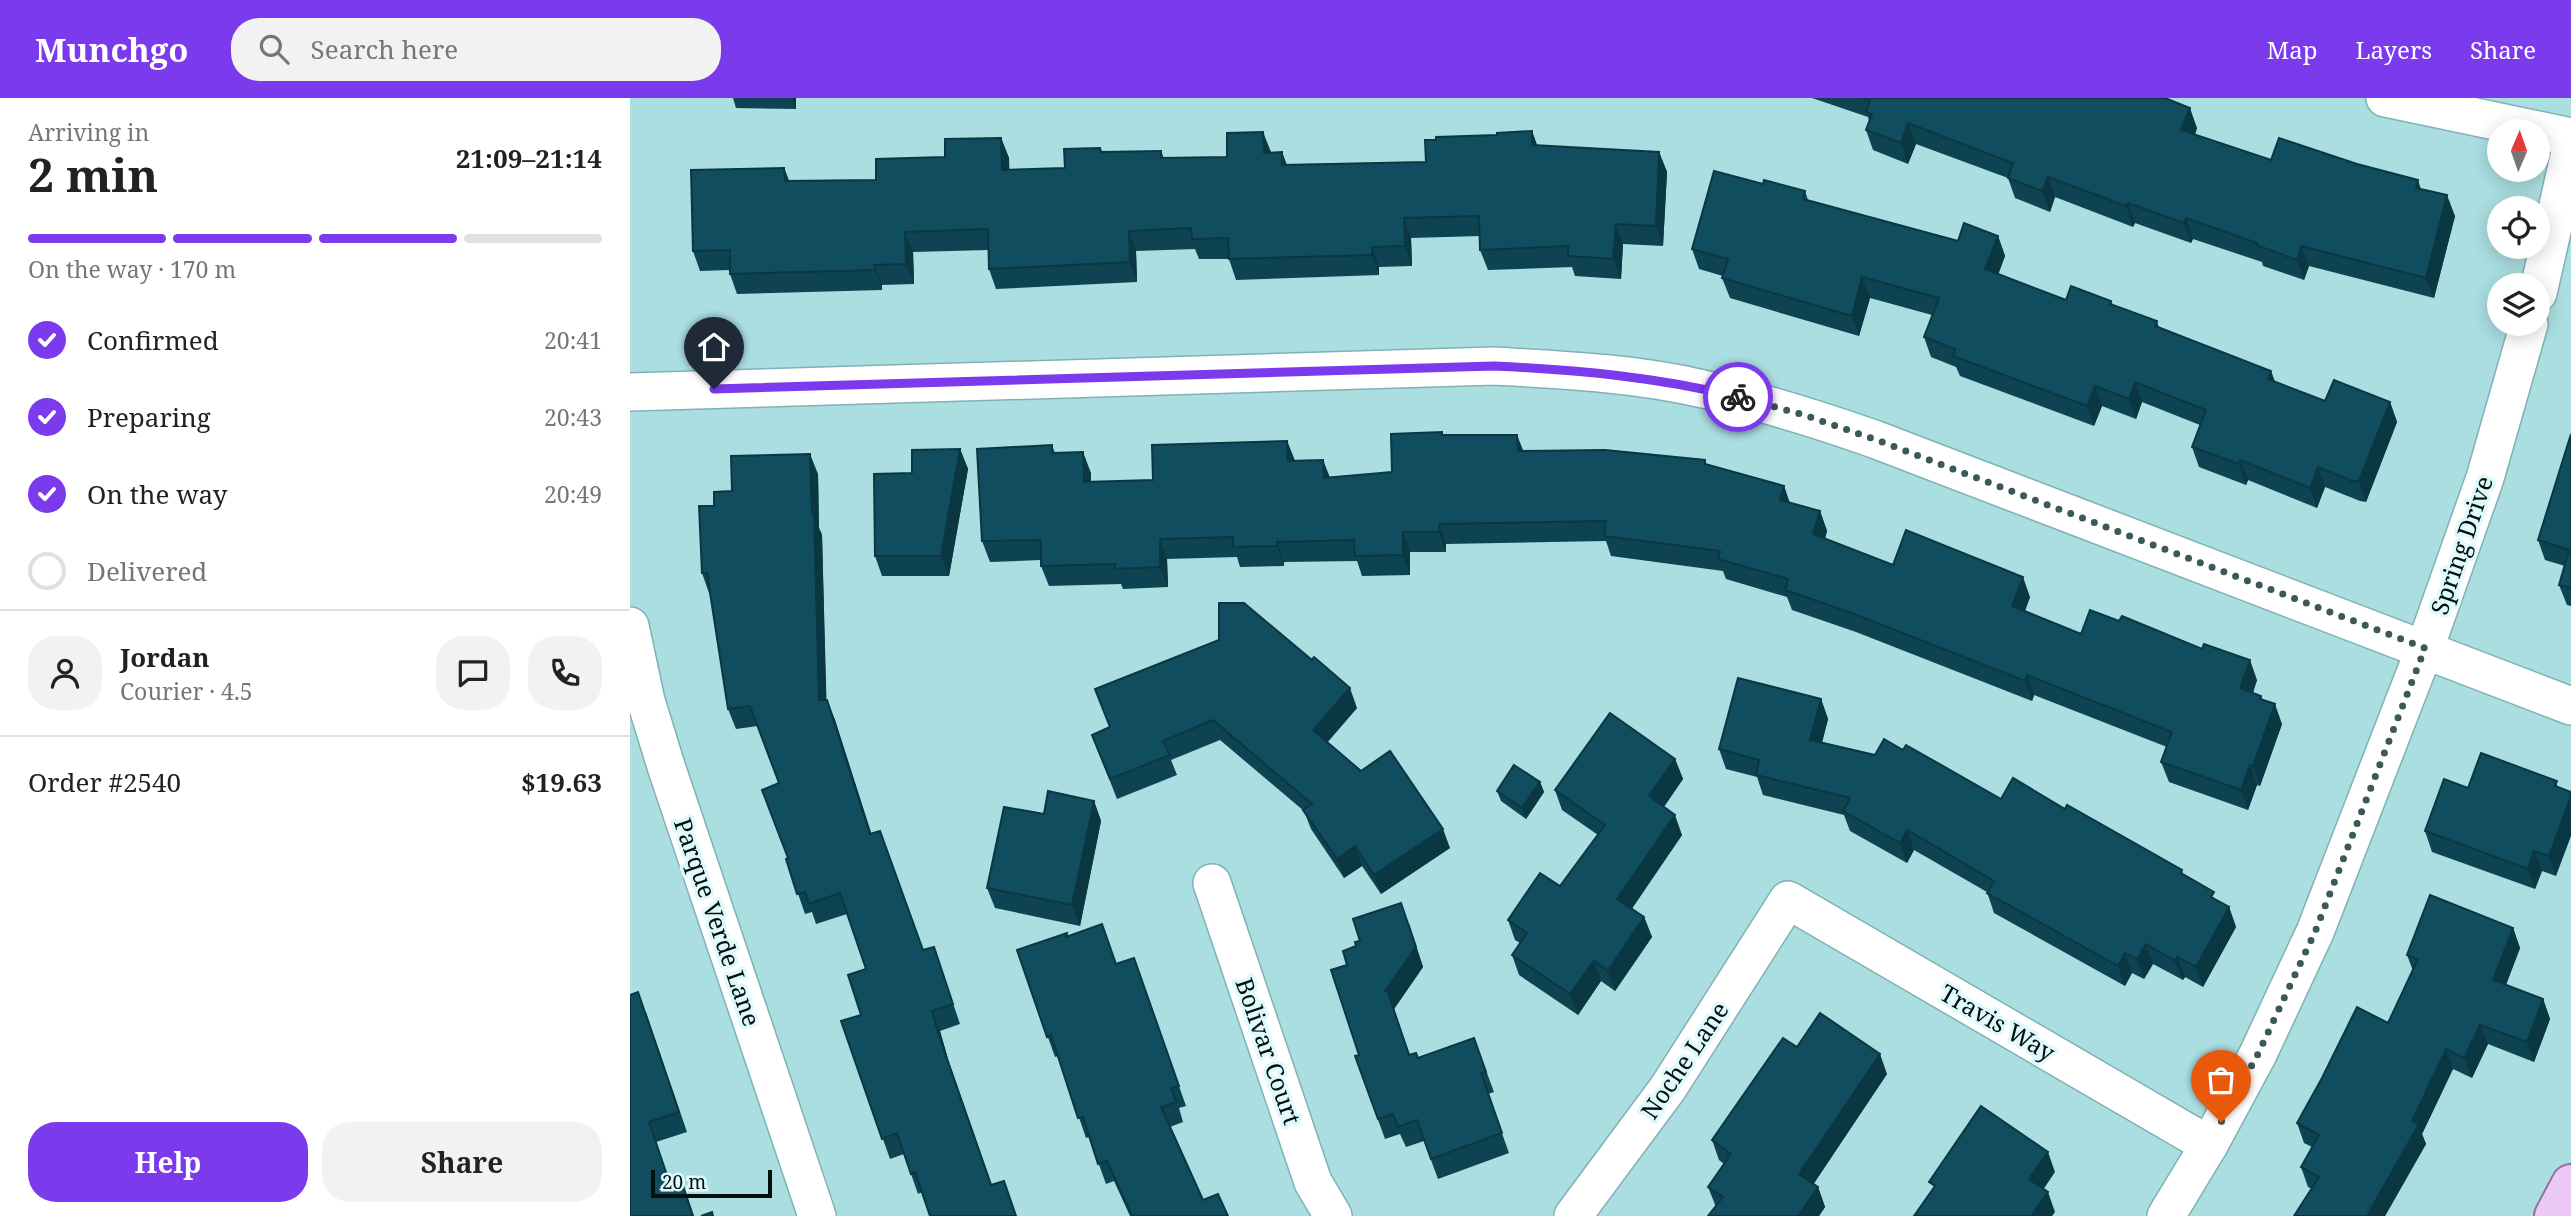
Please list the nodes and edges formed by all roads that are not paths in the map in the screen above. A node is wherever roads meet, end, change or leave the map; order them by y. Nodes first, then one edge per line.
1 (2385, 98) edge
2 (2571, 137) edge
3 (2571, 148) edge
4 (2543, 273) edge
5 (2526, 336) edge
6 (630, 392) edge
7 (630, 626) edge
8 (2425, 648) junction
9 (2571, 706) edge
10 (1212, 883) dead end
11 (1788, 900) joint
12 (2209, 1145) junction
13 (2571, 1184) edge
14 (817, 1216) edge
15 (1333, 1216) edge
16 (1573, 1216) edge
17 (2166, 1216) edge
18 (2554, 1216) edge

1 - 2 street
3 - 4 street
5 - 8 street, Spring Drive
6 - 8 street
7 - 14 street, Parque Verde Lane
8 - 9 street
8 - 12 street, Spring Drive
10 - 15 street, Bolivar Court
11 - 12 street, Travis Way
11 - 16 street, Noche Lane
12 - 17 street, Spring Drive
13 - 18 main road

